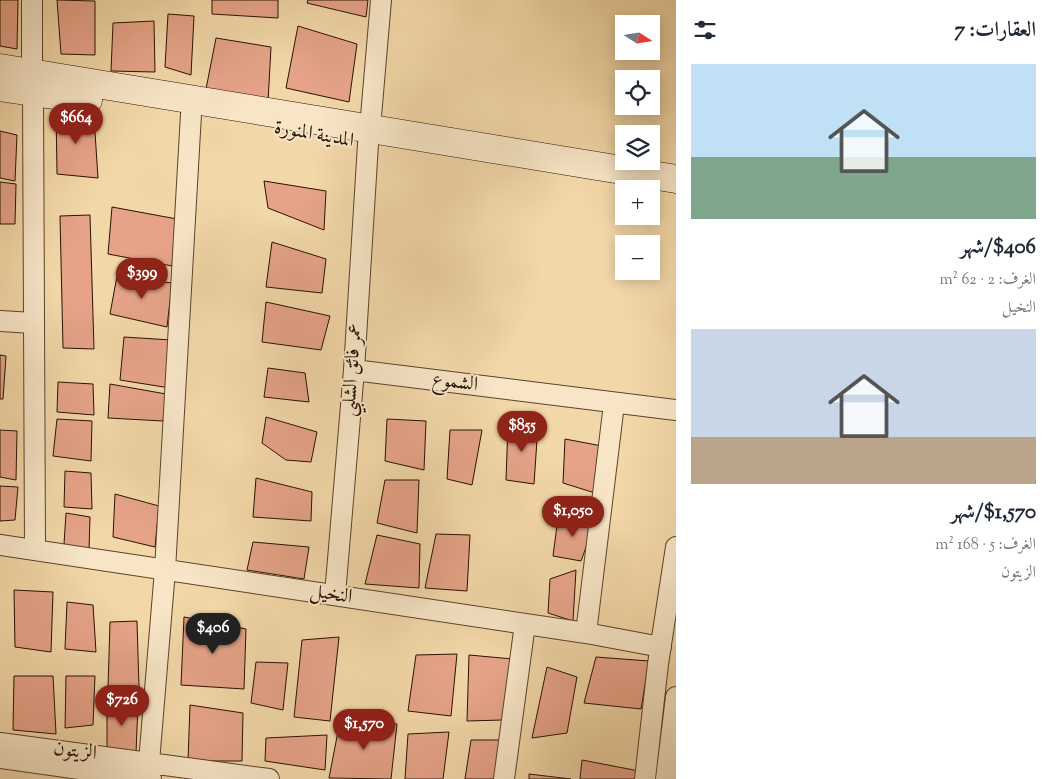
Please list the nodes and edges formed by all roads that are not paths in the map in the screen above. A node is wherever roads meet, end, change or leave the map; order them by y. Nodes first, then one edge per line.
1 (32, 0) edge
2 (381, 0) edge
3 (0, 68) edge
4 (32, 83) junction
5 (0, 88) edge
6 (191, 114) junction
7 (369, 136) junction
8 (676, 179) edge
9 (615, 187) edge
10 (660, 194) edge
11 (676, 197) edge
12 (0, 321) edge
13 (33, 323) junction
14 (354, 370) junction
15 (614, 404) junction
16 (676, 410) edge
17 (0, 545) edge
18 (676, 547) edge
19 (35, 549) junction
20 (165, 570) junction
21 (335, 595) junction
22 (525, 624) junction
23 (586, 633) junction
24 (661, 647) junction
25 (676, 697) edge
26 (0, 743) edge
27 (0, 758) edge
28 (150, 771) edge
29 (269, 779) edge
30 (504, 779) edge
31 (645, 779) edge
32 (666, 779) edge

1 - 4 street
2 - 7 street, عمر فائق الشلبي
3 - 4 main road
4 - 5 main road, المدينة المنورة
4 - 6 main road, المدينة المنورة
4 - 7 main road
4 - 13 street
6 - 7 main road, المدينة المنورة
6 - 20 street
7 - 8 main road
7 - 9 main road, المدينة المنورة
7 - 14 street, عمر فائق الشلبي
10 - 11 main road
12 - 13 street
13 - 19 street
14 - 15 street, الشموع
14 - 21 street, عمر فائق الشلبي
15 - 16 street, الشموع
15 - 23 street
17 - 19 street, النخيل
18 - 24 street
19 - 20 street, النخيل
20 - 21 street, النخيل
20 - 28 street
21 - 22 street, النخيل
22 - 23 street, النخيل
22 - 30 street
23 - 24 street, النخيل
24 - 31 street
25 - 32 street
26 - 28 street, الزيتون
27 - 28 street
28 - 29 street, الزيتون

